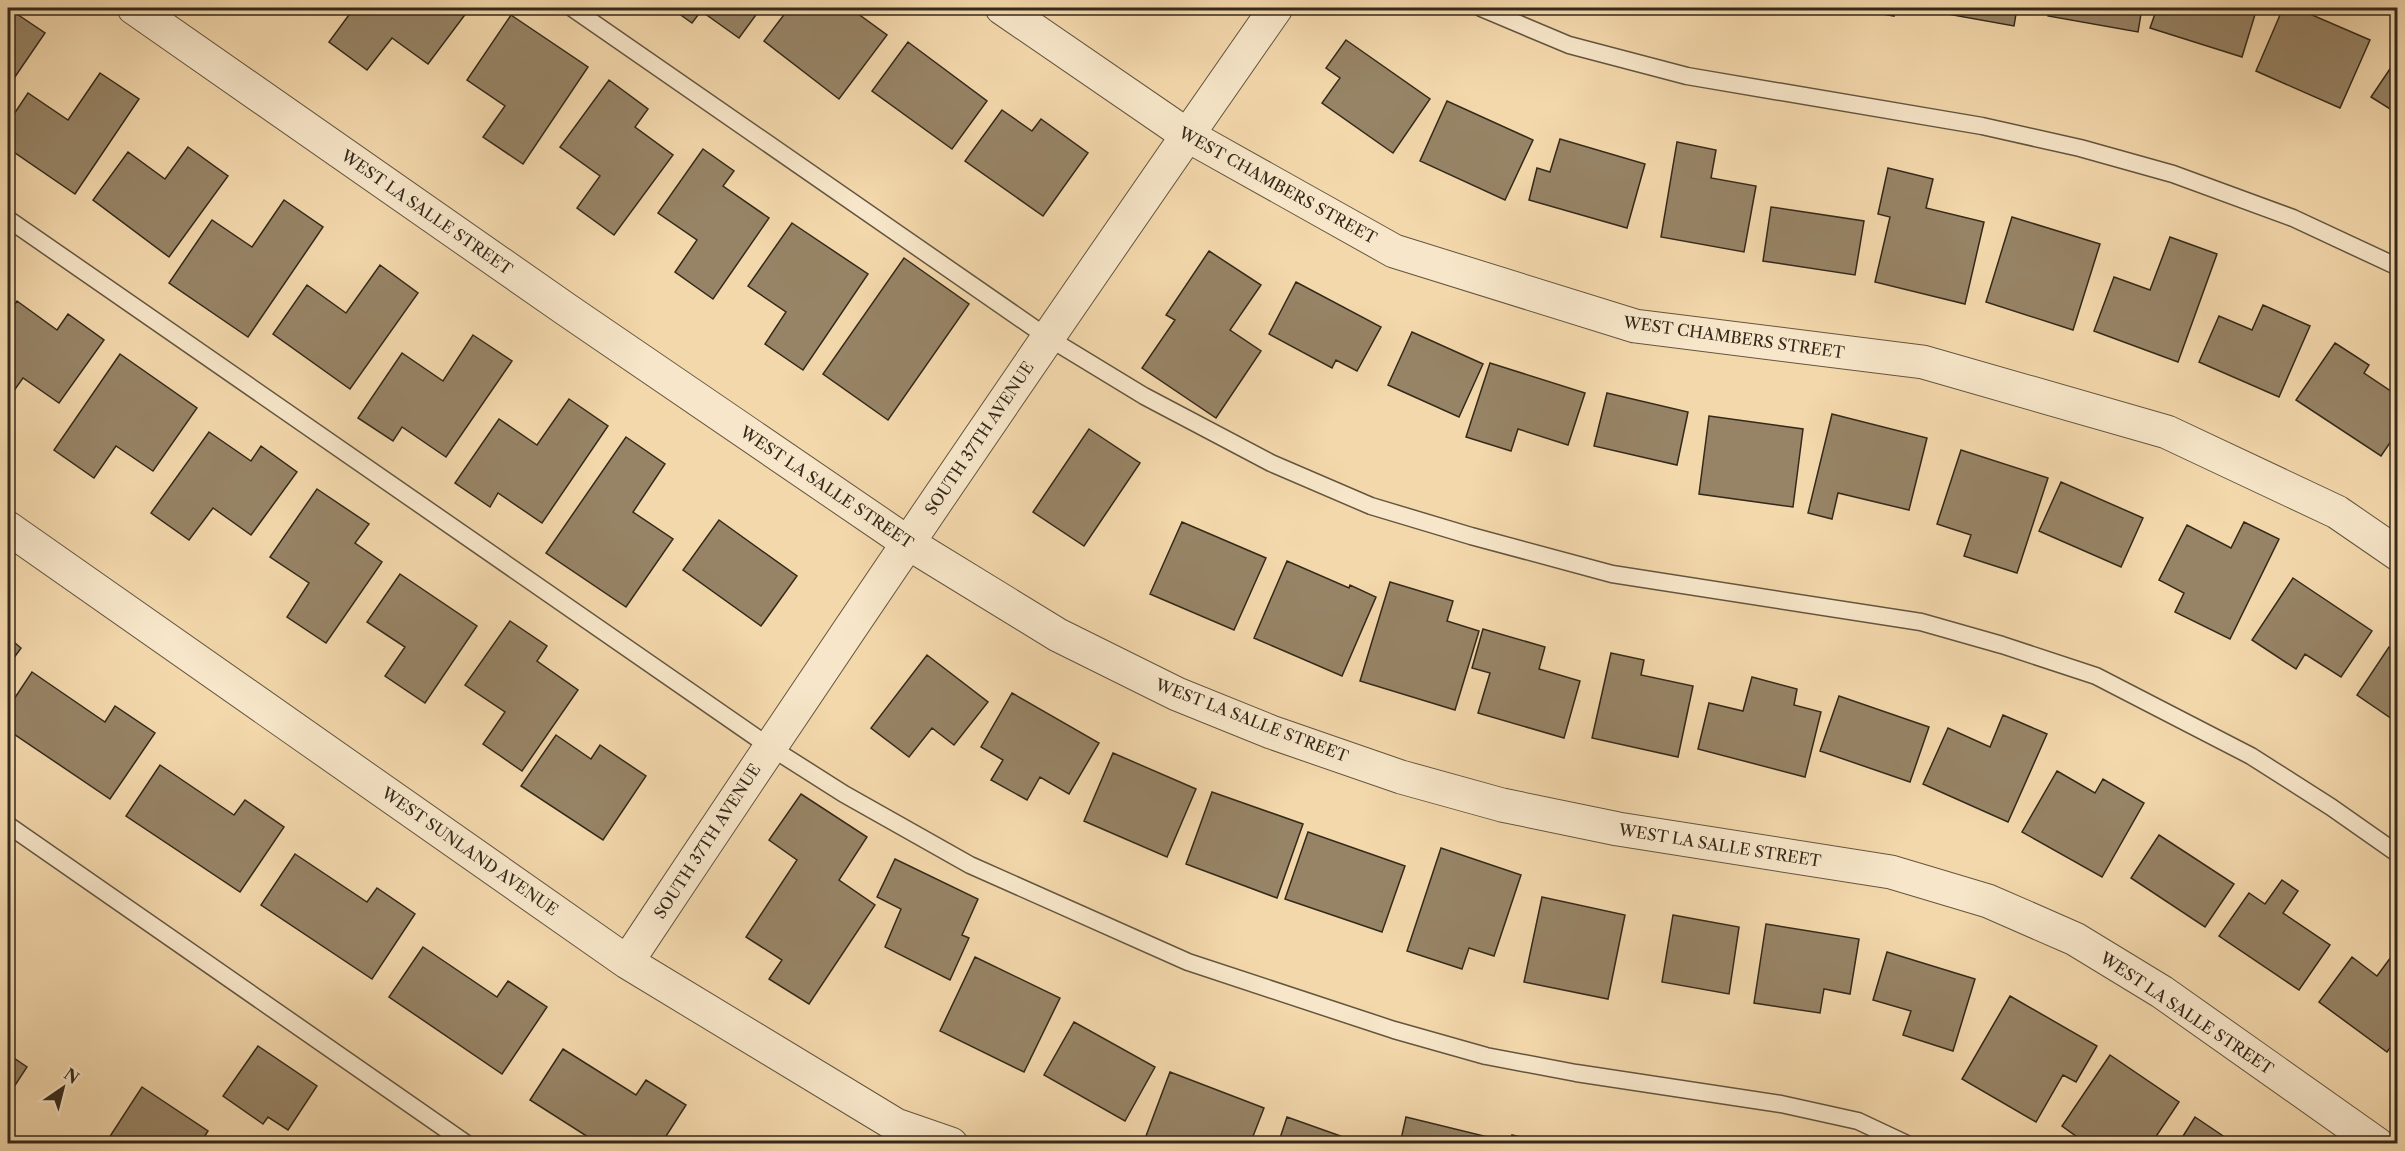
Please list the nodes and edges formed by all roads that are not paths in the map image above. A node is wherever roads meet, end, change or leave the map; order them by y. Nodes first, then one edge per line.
1 (134, 8) edge
2 (572, 8) edge
3 (1002, 8) edge
4 (1276, 8) edge
5 (1481, 8) edge
6 (1187, 135) junction
7 (8, 219) edge
8 (2397, 267) edge
9 (1047, 337) junction
10 (8, 528) edge
11 (908, 543) junction
12 (2397, 554) edge
13 (770, 747) junction
14 (8, 825) edge
15 (2397, 854) edge
16 (627, 962) junction
17 (466, 1143) edge
18 (951, 1143) edge
19 (1907, 1143) edge
20 (2378, 1143) edge

1 - 11 street, WEST LA SALLE STREET
2 - 9 lane
3 - 6 street, WEST CHAMBERS STREET
4 - 6 street, SOUTH 37TH AVENUE
5 - 8 lane
6 - 9 street, SOUTH 37TH AVENUE
6 - 12 street, WEST CHAMBERS STREET
7 - 13 lane
9 - 11 street, SOUTH 37TH AVENUE
9 - 15 lane
10 - 16 street, WEST SUNLAND AVENUE
11 - 13 street, SOUTH 37TH AVENUE
11 - 20 street, WEST LA SALLE STREET
13 - 16 street, SOUTH 37TH AVENUE
13 - 19 lane
14 - 17 lane
16 - 18 street, WEST SUNLAND AVENUE

